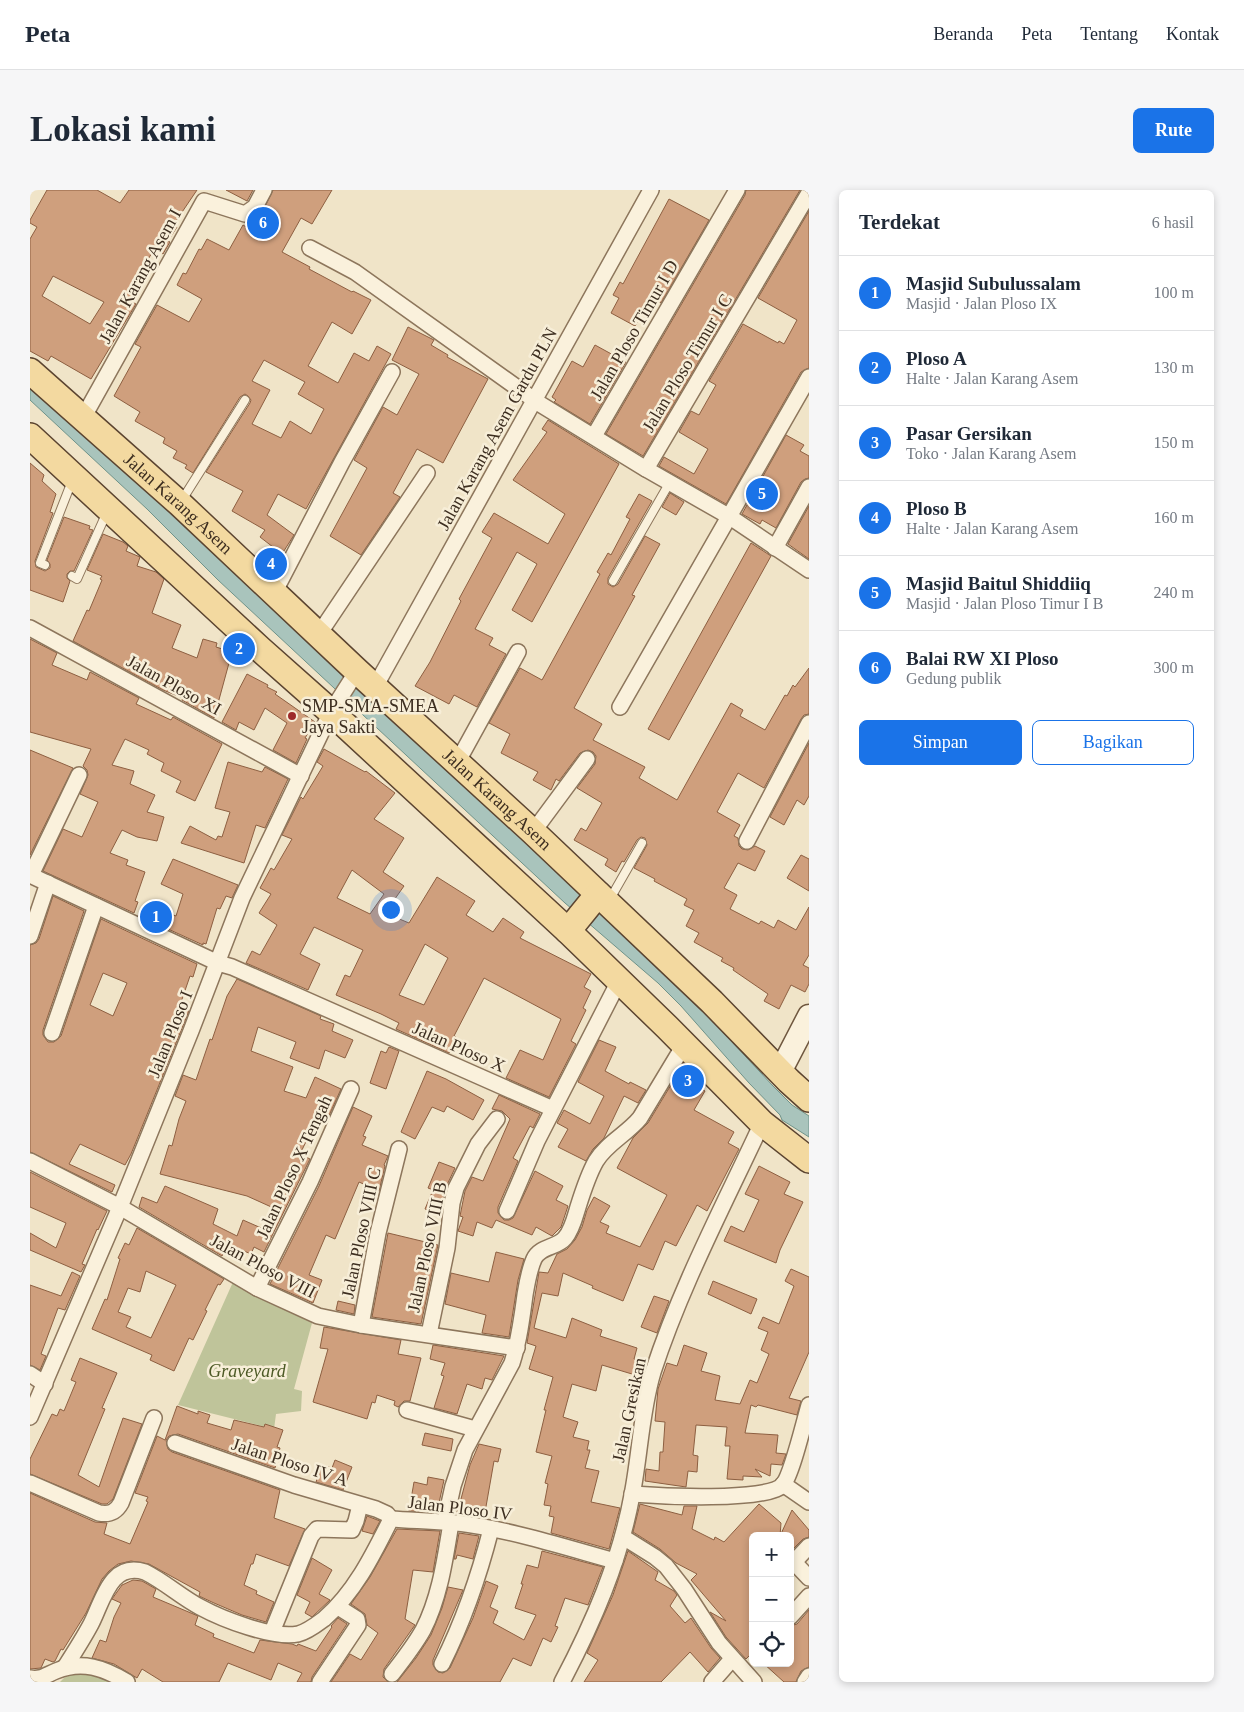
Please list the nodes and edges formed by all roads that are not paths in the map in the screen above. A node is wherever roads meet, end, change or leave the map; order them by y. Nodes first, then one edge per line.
1 (264, 190) edge
2 (651, 190) edge
3 (738, 190) edge
4 (809, 194) edge
5 (206, 195) edge
6 (310, 248) dead end
7 (30, 371) edge
8 (392, 372) dead end
9 (809, 377) edge
10 (245, 400) dead end
11 (535, 400) junction
12 (83, 418) junction
13 (30, 436) edge
14 (594, 436) junction
15 (646, 469) junction
16 (427, 473) dead end
17 (74, 476) junction
18 (670, 482) junction
19 (809, 487) edge
20 (180, 504) junction
21 (108, 508) junction
22 (730, 517) junction
23 (775, 548) junction
24 (45, 565) dead end
25 (809, 570) edge
26 (72, 576) dead end
27 (613, 581) dead end
28 (274, 593) junction
29 (30, 628) edge
30 (319, 634) junction
31 (518, 652) dead end
32 (362, 678) junction
33 (620, 706) dead end
34 (333, 709) junction
35 (809, 722) edge
36 (587, 759) dead end
37 (458, 761) junction
38 (79, 775) dead end
39 (301, 776) junction
40 (533, 832) junction
41 (747, 841) dead end
42 (642, 843) dead end
43 (31, 875) edge
44 (48, 883) junction
45 (601, 898) junction
46 (96, 906) junction
47 (568, 930) junction
48 (30, 936) edge
49 (218, 963) junction
50 (619, 981) junction
51 (809, 1016) edge
52 (52, 1033) dead end
53 (684, 1045) junction
54 (780, 1072) junction
55 (351, 1089) dead end
56 (809, 1099) edge
57 (553, 1109) junction
58 (497, 1119) dead end
59 (762, 1123) junction
60 (399, 1149) dead end
61 (809, 1160) edge
62 (30, 1161) edge
63 (120, 1207) junction
64 (507, 1211) dead end
65 (257, 1288) junction
66 (361, 1325) junction
67 (429, 1334) junction
68 (517, 1348) junction
69 (30, 1374) edge
70 (45, 1384) junction
71 (809, 1405) edge
72 (407, 1410) dead end
73 (30, 1417) edge
74 (154, 1418) dead end
75 (475, 1429) junction
76 (175, 1444) dead end
77 (30, 1483) edge
78 (783, 1484) junction
79 (632, 1494) junction
80 (809, 1502) edge
81 (360, 1505) junction
82 (391, 1519) junction
83 (448, 1523) junction
84 (491, 1529) junction
85 (623, 1537) junction
86 (809, 1546) edge
87 (794, 1558) edge
88 (615, 1561) junction
89 (794, 1562) edge
90 (809, 1578) edge
91 (809, 1596) edge
92 (338, 1607) junction
93 (794, 1613) edge
94 (272, 1632) junction
95 (732, 1658) junction
96 (442, 1664) dead end
97 (65, 1667) junction
98 (750, 1672) edge
99 (392, 1674) dead end
100 (809, 1676) edge
101 (39, 1679) edge
102 (127, 1682) edge
103 (320, 1682) edge
104 (562, 1682) edge
105 (712, 1682) edge
106 (805, 1682) edge

1 - 5 street, Jalan Karang Asem I
2 - 11 street, Jalan Karang Asem Gardu PLN
3 - 14 street, Jalan Ploso Timur I D
4 - 15 street, Jalan Ploso Timur I C
5 - 12 street, Jalan Karang Asem I
6 - 11 street
7 - 12 main road, Jalan Karang Asem
8 - 28 street
9 - 22 street
10 - 20 lane
11 - 14 street
11 - 32 street, Jalan Karang Asem Gardu PLN
12 - 20 main road, Jalan Karang Asem
13 - 17 main road
14 - 15 street
15 - 18 street
16 - 30 street
17 - 21 main road
17 - 24 lane
18 - 22 street
18 - 27 lane
19 - 23 street
20 - 28 main road, Jalan Karang Asem
21 - 26 lane
21 - 34 main road
22 - 23 street
22 - 33 street
23 - 25 street
28 - 30 main road, Jalan Karang Asem
29 - 39 street, Jalan Ploso XI
30 - 32 main road, Jalan Karang Asem
31 - 37 street
32 - 34 street, Jalan Ploso I
32 - 37 main road, Jalan Karang Asem
34 - 39 street, Jalan Ploso I
34 - 47 main road
35 - 41 street
36 - 40 street
37 - 40 main road, Jalan Karang Asem
38 - 43 street
39 - 49 street, Jalan Ploso I
40 - 45 main road, Jalan Karang Asem
42 - 45 lane
43 - 44 street, Jalan Ploso X
44 - 46 street, Jalan Ploso X
44 - 48 street
45 - 47 main road
45 - 54 main road, Jalan Karang Asem
46 - 49 street, Jalan Ploso X
46 - 52 street
47 - 50 main road
49 - 57 street, Jalan Ploso X
49 - 63 street, Jalan Ploso I
50 - 53 main road
50 - 57 street
51 - 54 street
53 - 59 main road
53 - 68 street
54 - 56 main road, Jalan Karang Asem
55 - 65 street, Jalan Ploso X Tengah
57 - 64 street
58 - 67 street, Jalan Ploso VIII B
59 - 61 main road
59 - 79 street, Jalan Gresikan
60 - 66 street, Jalan Ploso VIII C
62 - 63 street, Jalan Ploso VIII
63 - 65 street, Jalan Ploso VIII
63 - 70 street, Jalan Ploso I
65 - 66 street, Jalan Ploso VIII
66 - 67 street, Jalan Ploso VIII
67 - 68 street, Jalan Ploso VIII
68 - 75 street
69 - 70 street
70 - 73 street, Jalan Ploso I
71 - 78 street
72 - 75 street
74 - 77 street
75 - 83 street
76 - 81 street, Jalan Ploso IV A
78 - 79 street
78 - 80 street
79 - 85 street, Jalan Gresikan
81 - 82 street, Jalan Ploso IV A
81 - 94 street
82 - 83 street, Jalan Ploso IV
82 - 92 street, Jalan Ploso IV
83 - 84 street, Jalan Ploso IV
83 - 99 street
84 - 88 street, Jalan Ploso IV
84 - 96 street
85 - 88 street, Jalan Gresikan
85 - 95 street
86 - 87 street
88 - 104 street, Jalan Gresikan
89 - 90 street
91 - 93 street
92 - 94 street, Jalan Ploso IV
92 - 103 street
94 - 97 street, Jalan Ploso IV
95 - 98 street
95 - 105 street
97 - 101 street
97 - 102 street
100 - 106 street

